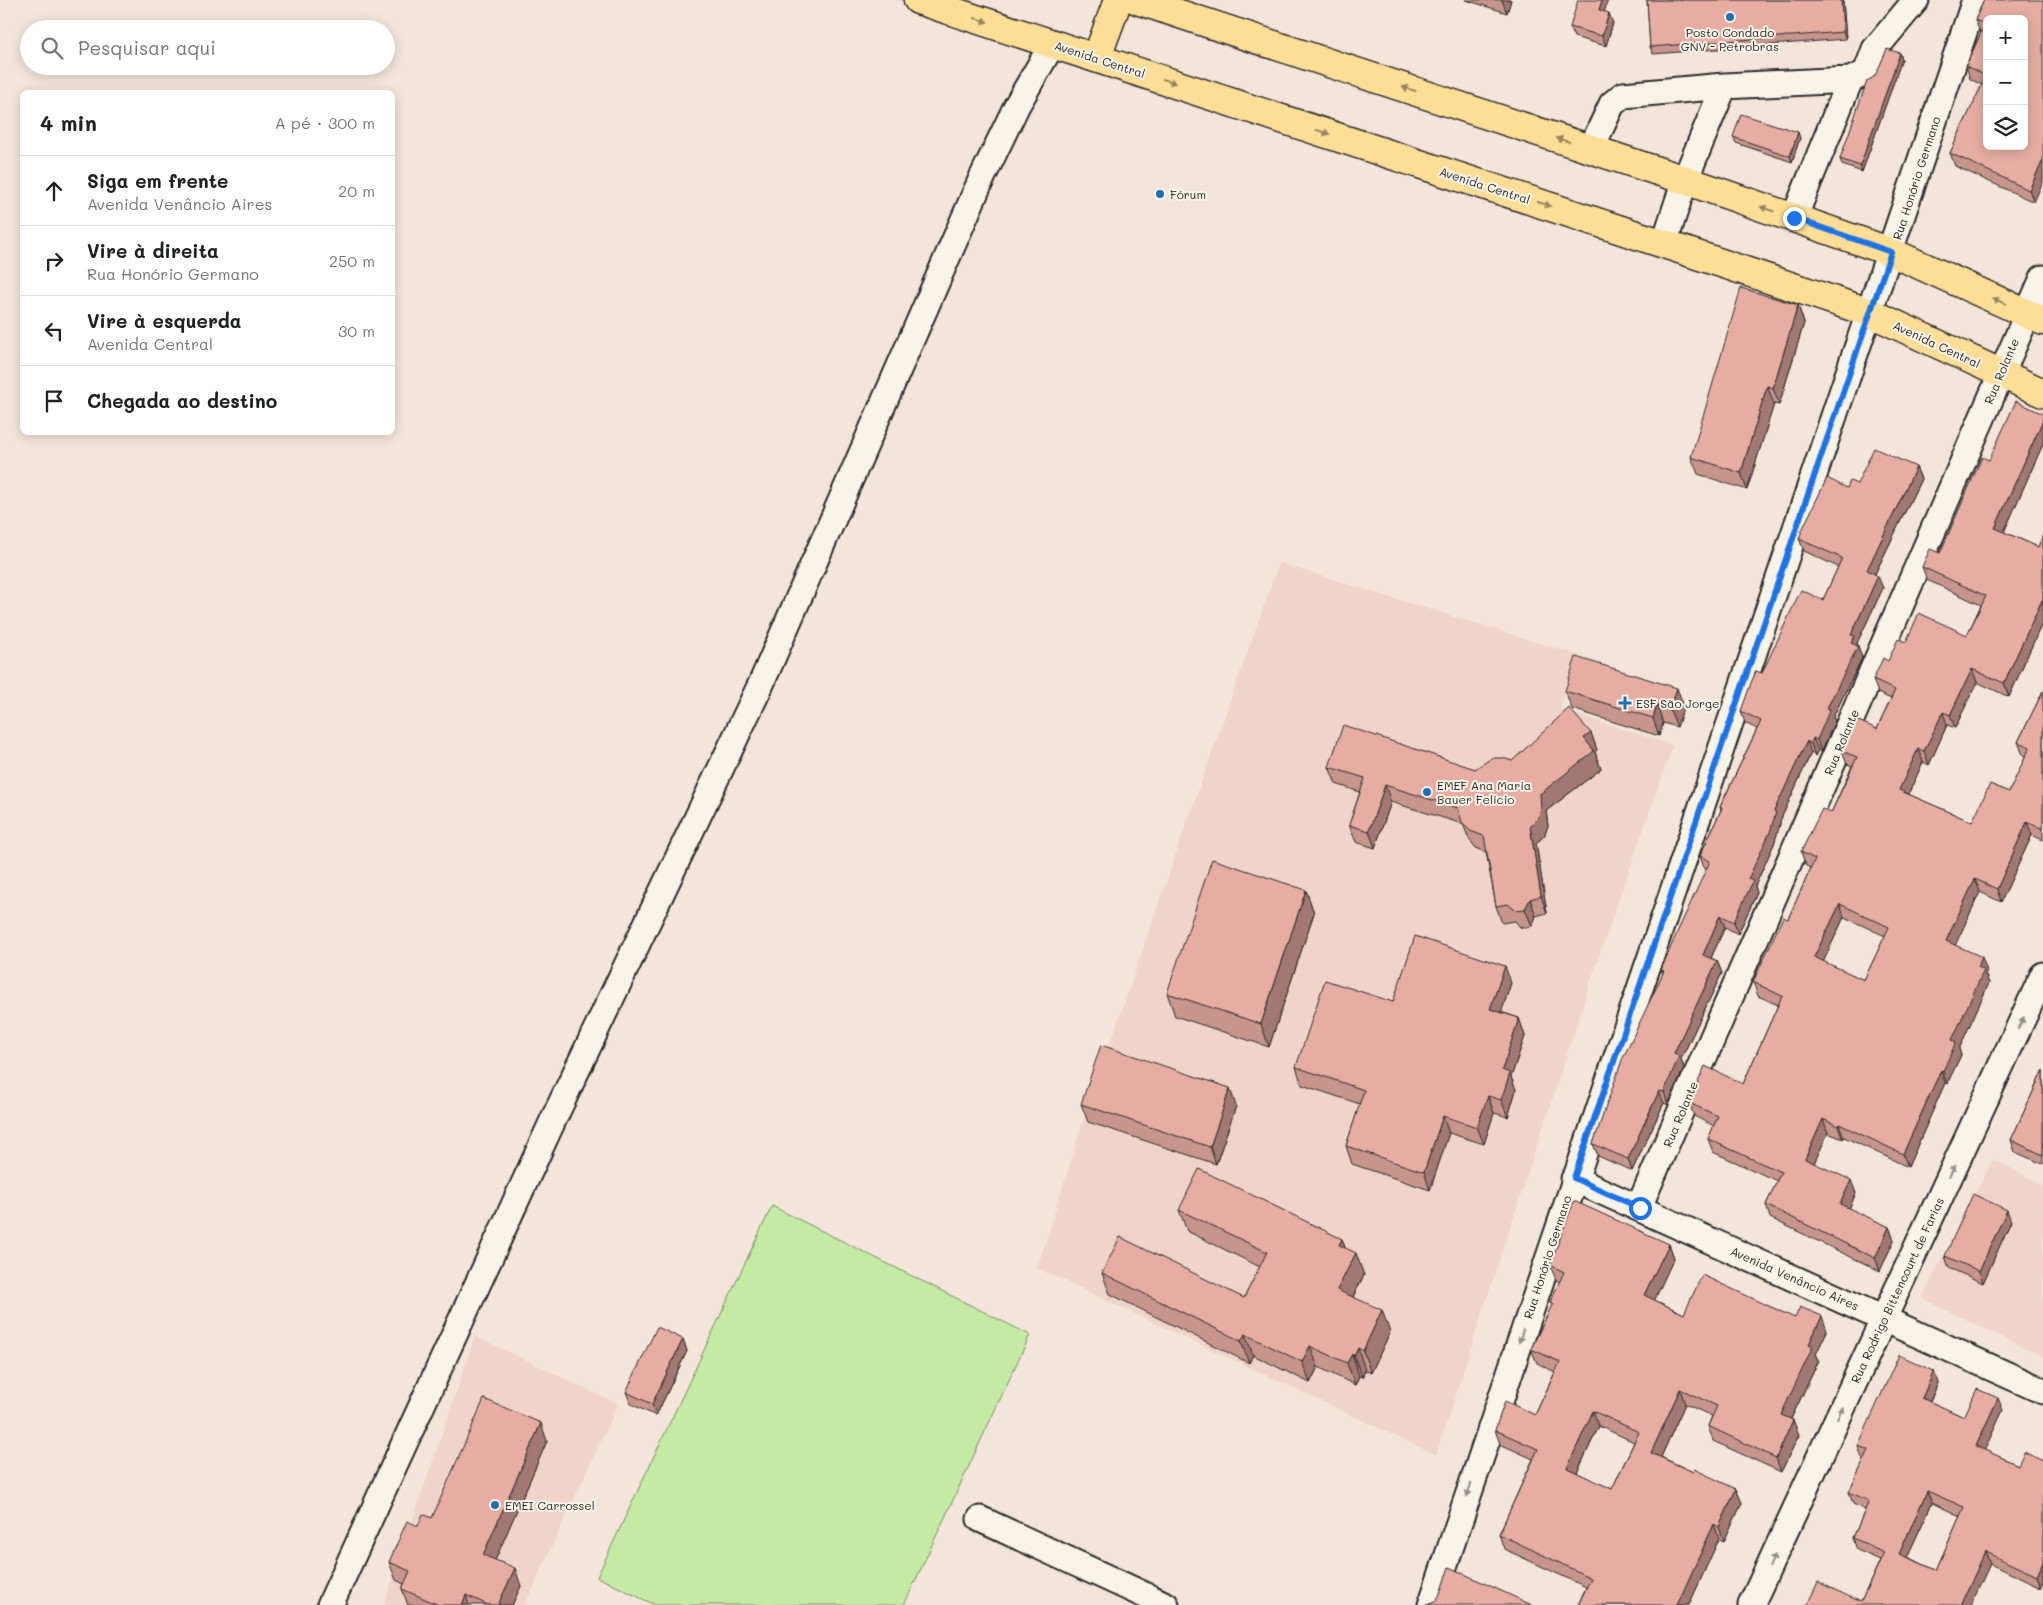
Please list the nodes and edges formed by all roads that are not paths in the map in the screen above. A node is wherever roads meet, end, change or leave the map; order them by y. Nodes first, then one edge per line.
1 (918, 0) edge
2 (1118, 0) edge
3 (1137, 0) edge
4 (1916, 0) edge
5 (1975, 0) edge
6 (1052, 43) junction
7 (1097, 58) junction
8 (1850, 80) junction
9 (1724, 86) junction
10 (1591, 149) junction
11 (1685, 180) junction
12 (1794, 218) junction
13 (1664, 244) junction
14 (1891, 252) junction
15 (2043, 278) edge
16 (1871, 313) junction
17 (2035, 317) edge
18 (2000, 373) junction
19 (2043, 393) edge
20 (2043, 975) edge
21 (1574, 1178) junction
22 (1640, 1208) junction
23 (1884, 1318) junction
24 (2043, 1391) edge
25 (980, 1519) dead end
26 (330, 1605) edge
27 (1166, 1605) edge
28 (1431, 1605) edge
29 (1751, 1605) edge

1 -> 6 main road, Avenida Central
2 - 7 main road
10 -> 3 main road
4 - 8 street
5 - 14 street, Rua Honório Germano
6 - 7 main road, Avenida Central
6 - 26 street
7 -> 13 main road, Avenida Central
8 - 9 street
8 - 12 street
9 - 10 street
9 - 11 street
10 - 11 main road
12 -> 11 main road
11 - 13 street
12 - 14 main road
13 - 16 main road, Avenida Central
14 - 16 street, Rua Honório Germano
17 -> 14 main road
15 - 17 street, Rua Rolante
16 - 18 main road, Avenida Central
16 - 21 street, Rua Honório Germano
17 - 18 street, Rua Rolante
18 - 19 main road, Avenida Central
18 - 22 street, Rua Rolante
23 -> 20 street, Rua Rodrigo Bittencourt de Farias
21 - 22 street, Avenida Venâncio Aires
21 -> 28 street, Rua Honório Germano
22 - 23 street, Avenida Venâncio Aires
23 - 24 street, Avenida Venâncio Aires
29 -> 23 street, Rua Rodrigo Bittencourt de Farias
25 - 27 street

